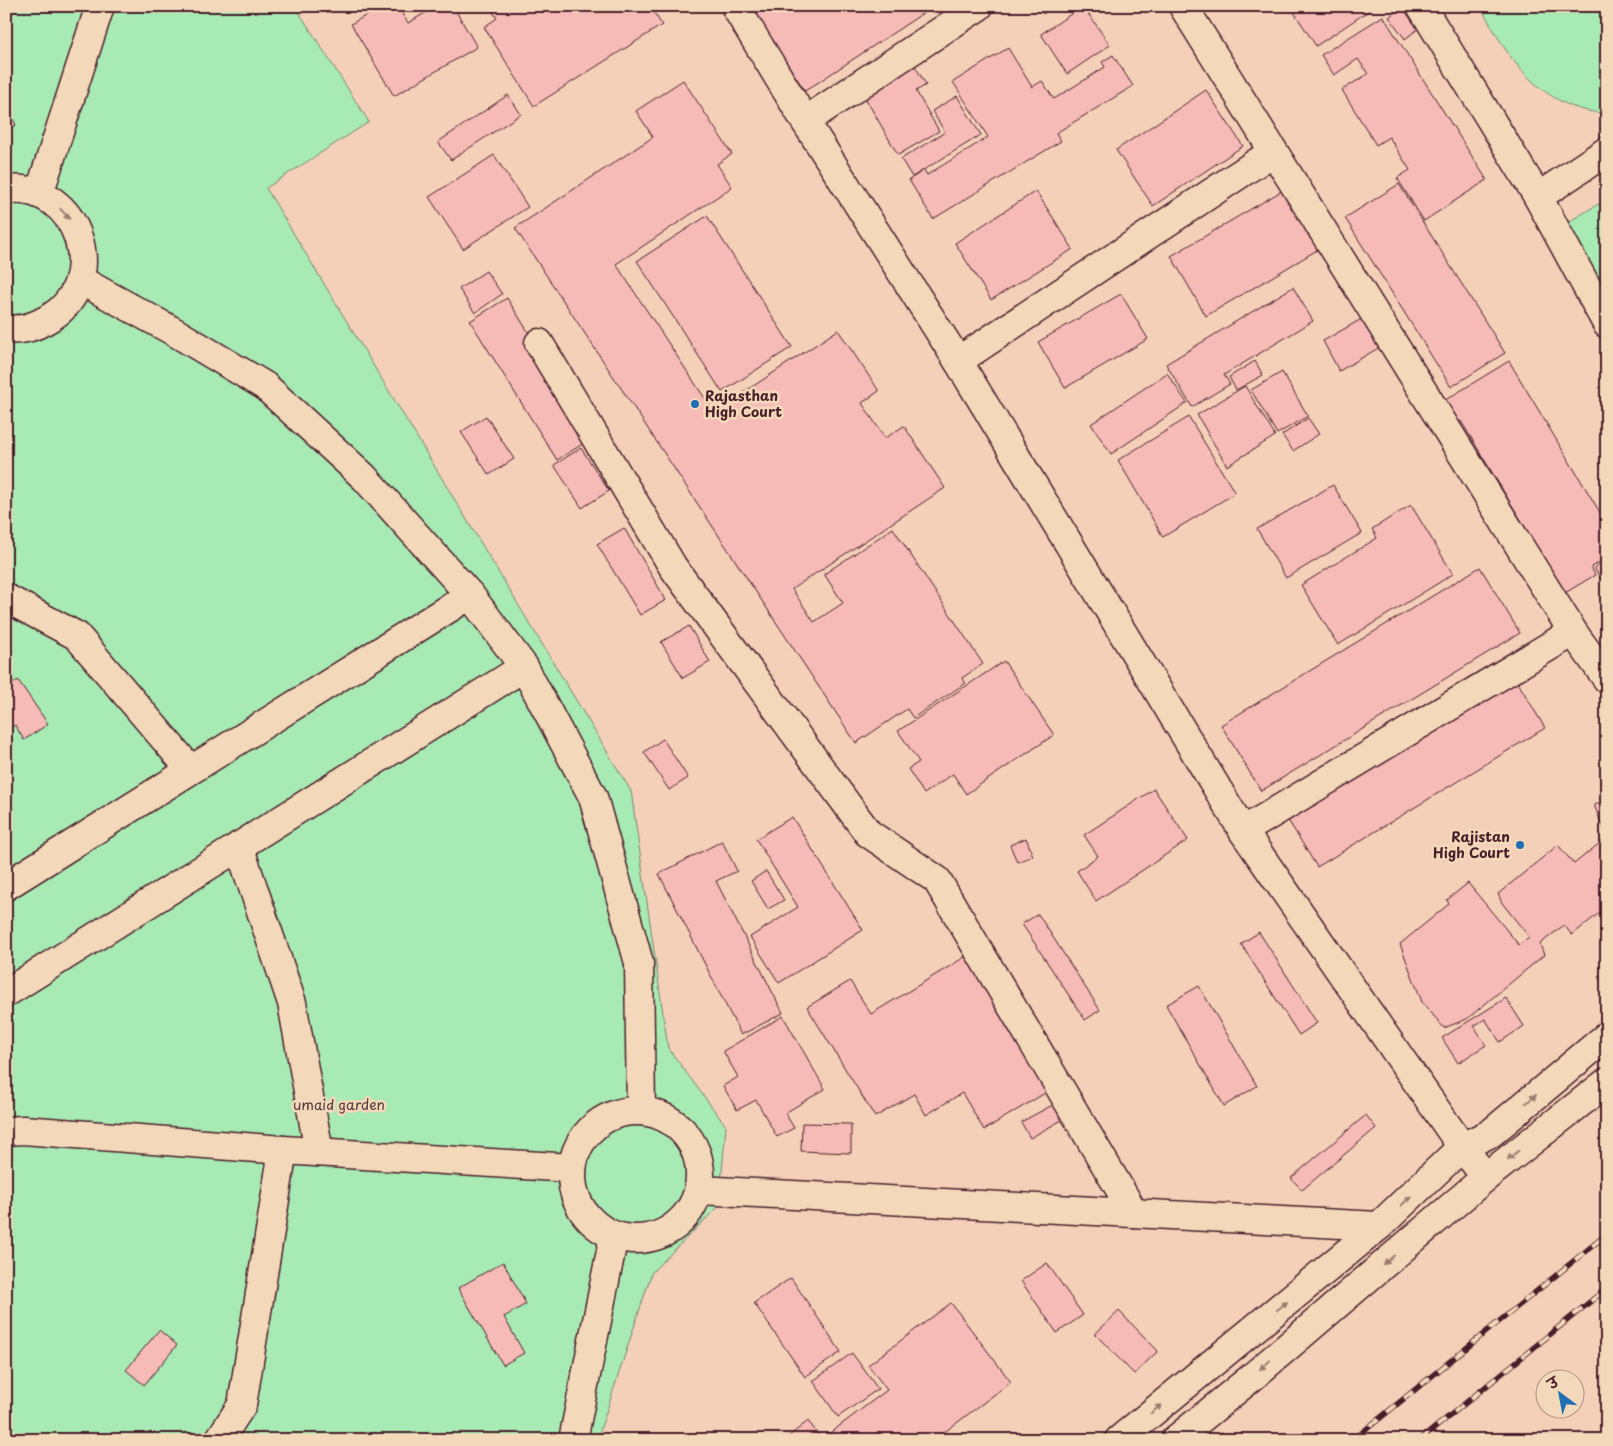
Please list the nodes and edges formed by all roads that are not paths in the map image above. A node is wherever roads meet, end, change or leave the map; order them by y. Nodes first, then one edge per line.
1 (100, 6) edge
2 (735, 6) edge
3 (980, 6) edge
4 (1183, 6) edge
5 (1421, 6) edge
6 (805, 121) junction
7 (1607, 151) edge
8 (1273, 152) junction
9 (6, 190) edge
10 (39, 194) junction
11 (1538, 197) junction
12 (80, 280) junction
13 (1607, 324) edge
14 (6, 329) edge
15 (539, 343) dead end
16 (958, 360) junction
17 (470, 595) junction
18 (6, 598) edge
19 (1573, 632) junction
20 (524, 666) junction
21 (1607, 678) edge
22 (190, 770) junction
23 (1242, 832) junction
24 (239, 846) junction
25 (6, 886) edge
26 (6, 993) edge
27 (1607, 1036) edge
28 (1607, 1082) edge
29 (641, 1111) junction
30 (6, 1131) edge
31 (1462, 1147) junction
32 (283, 1150) junction
33 (318, 1152) junction
34 (572, 1168) junction
35 (1486, 1177) junction
36 (700, 1190) junction
37 (1134, 1213) junction
38 (1379, 1226) junction
39 (614, 1236) junction
40 (219, 1440) edge
41 (574, 1440) edge
42 (1119, 1440) edge
43 (1174, 1440) edge

1 - 10 street
2 - 6 street
3 - 6 street
4 - 8 street
5 - 11 street
6 - 16 street
7 - 11 street
8 - 16 street
8 - 19 street
9 - 10 street
10 -> 12 street
11 - 13 street
12 - 14 street
12 - 17 street
15 - 37 street
16 - 23 street
17 - 20 street
17 - 22 street
18 - 22 street
19 - 21 street
19 - 23 street
20 - 24 street
20 - 29 street
22 - 25 street
23 - 31 street
24 - 26 street
24 - 33 street
31 -> 27 street
28 -> 35 street
29 - 34 street
29 - 36 street
30 - 32 street
31 - 35 street
38 -> 31 street
32 - 33 street
32 - 40 street
33 - 34 street
34 - 39 street
35 -> 43 street
36 - 37 street
36 - 39 street
37 - 38 street
42 -> 38 street
39 - 41 street

